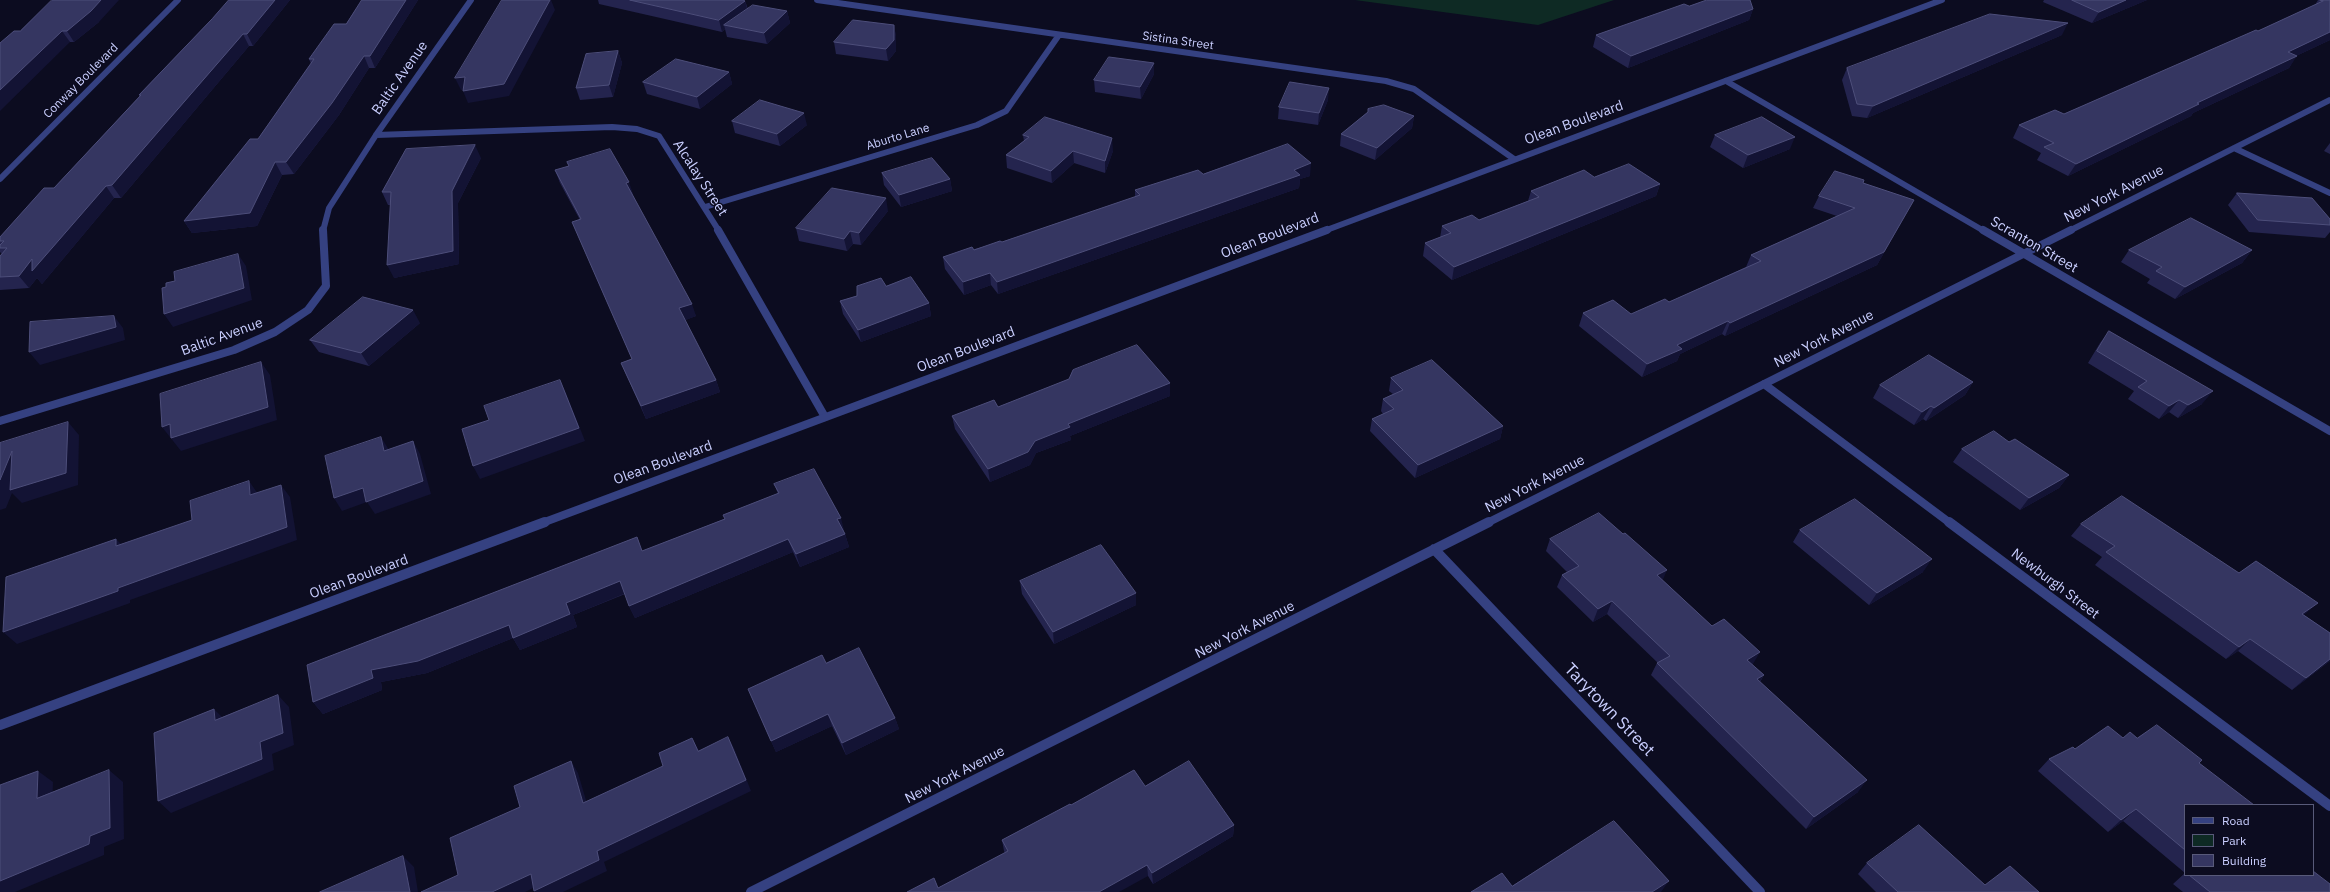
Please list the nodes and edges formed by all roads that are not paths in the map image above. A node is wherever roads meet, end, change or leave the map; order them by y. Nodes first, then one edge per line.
1 (178, 0) edge
2 (471, 0) edge
3 (817, 0) edge
4 (1942, 0) edge
5 (1060, 35) junction
6 (1726, 81) junction
7 (2330, 100) edge
8 (376, 135) junction
9 (2234, 148) junction
10 (1514, 159) junction
11 (0, 178) edge
12 (2330, 193) edge
13 (705, 207) junction
14 (2023, 254) junction
15 (1764, 384) junction
16 (825, 417) junction
17 (0, 420) edge
18 (2330, 431) edge
19 (1434, 549) junction
20 (0, 725) edge
21 (2330, 806) edge
22 (751, 892) edge
23 (1760, 892) edge

1 - 11 street, Conway Boulevard
2 - 8 street, Baltic Avenue
3 - 5 street, Sistina Street
4 - 6 street, Olean Boulevard
5 - 10 street, Sistina Street
5 - 13 street, Aburto Lane
6 - 10 street, Olean Boulevard
6 - 14 street, Scranton Street
7 - 9 street, New York Avenue
8 - 13 street, Alcalay Street
8 - 17 street, Baltic Avenue
9 - 12 street
9 - 14 street, New York Avenue
10 - 16 street, Olean Boulevard
13 - 16 street, Alcalay Street
14 - 15 street, New York Avenue
14 - 18 street, Scranton Street
15 - 19 street, New York Avenue
15 - 21 street, Newburgh Street
16 - 20 street, Olean Boulevard
19 - 22 street, New York Avenue
19 - 23 street, Tarytown Street

